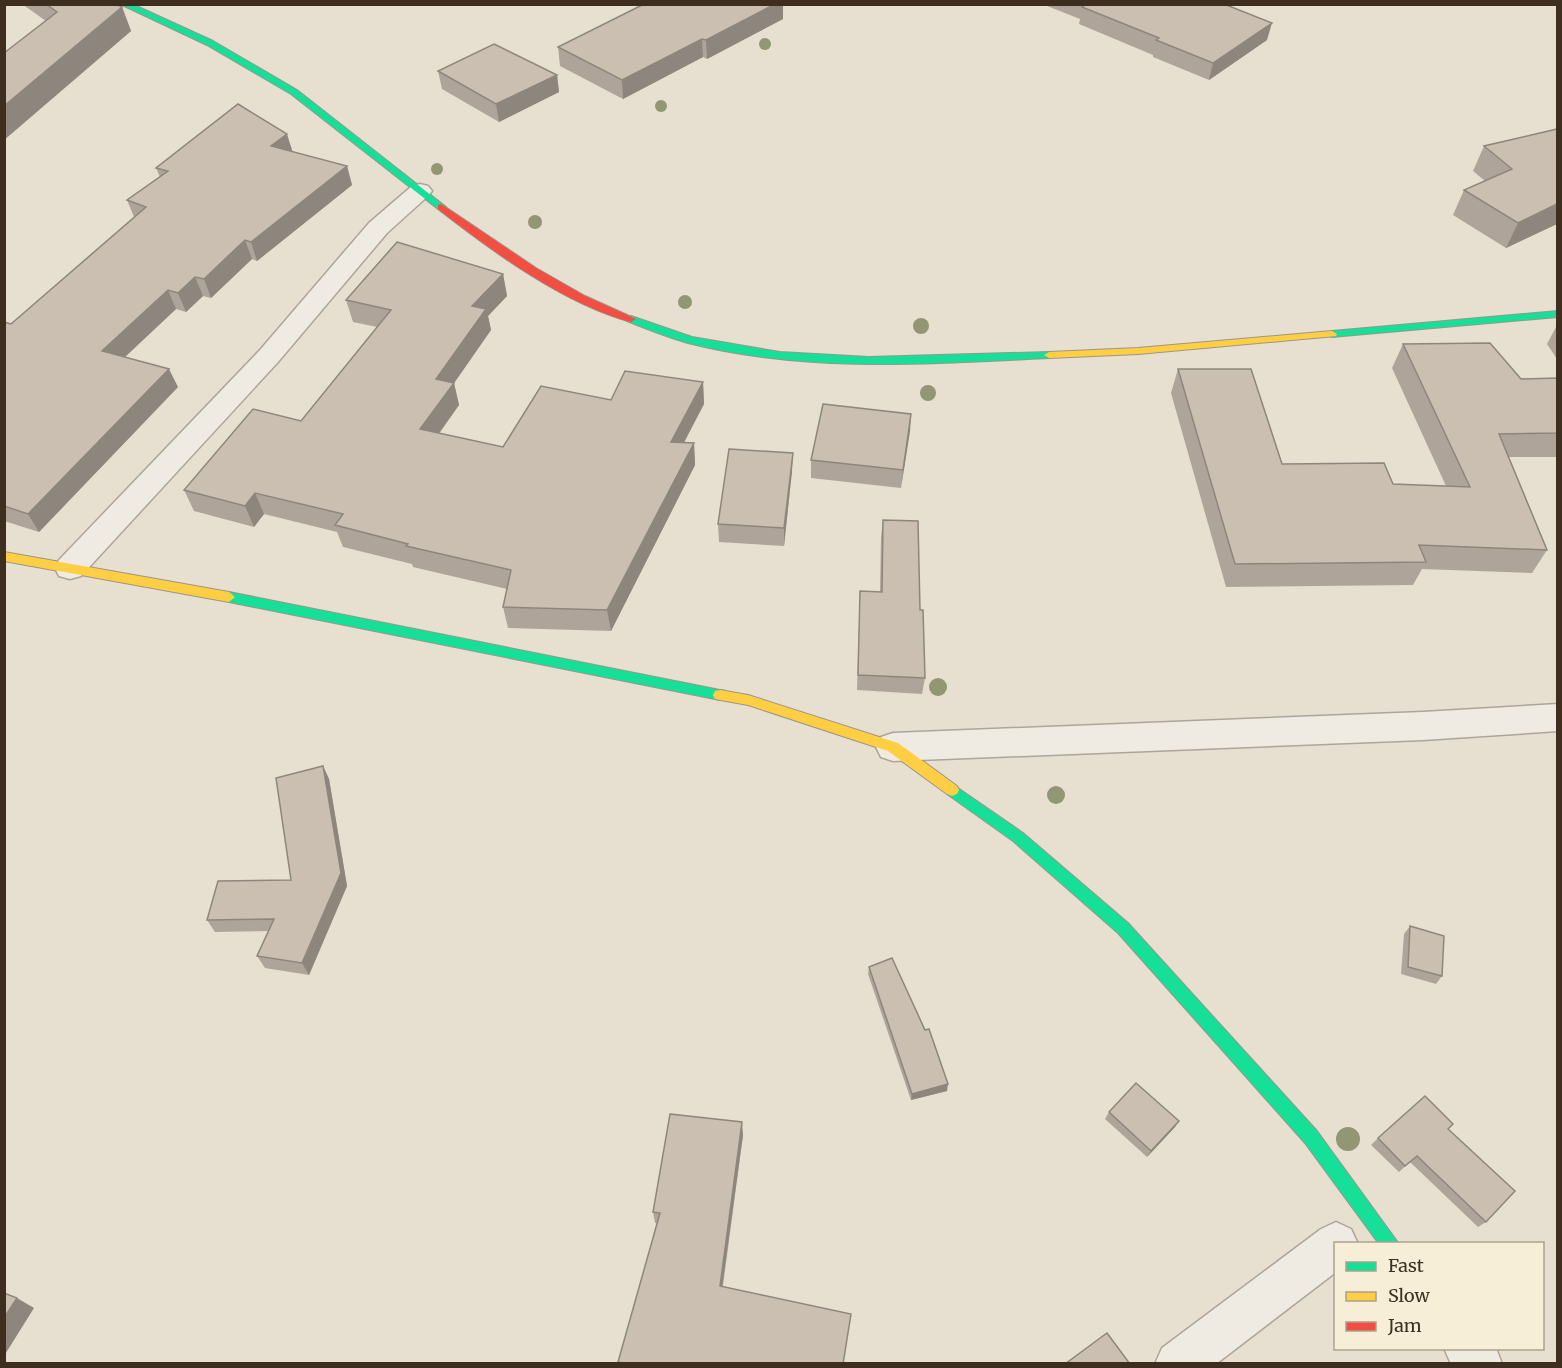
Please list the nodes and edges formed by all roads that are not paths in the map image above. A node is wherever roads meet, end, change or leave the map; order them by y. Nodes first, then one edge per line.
1 (124, 4) edge
2 (420, 191) junction
3 (1557, 314) edge
4 (5, 558) edge
5 (70, 568) junction
6 (1557, 717) edge
7 (893, 747) junction
8 (1380, 1230) edge
9 (1342, 1242) edge
10 (1334, 1246) edge
11 (1468, 1350) edge
12 (1178, 1364) edge
13 (1479, 1364) edge

1 - 2 street
2 - 3 street
2 - 5 street
4 - 5 street
5 - 7 street
6 - 7 street
7 - 8 street
8 - 9 street
10 - 12 street
11 - 13 street

